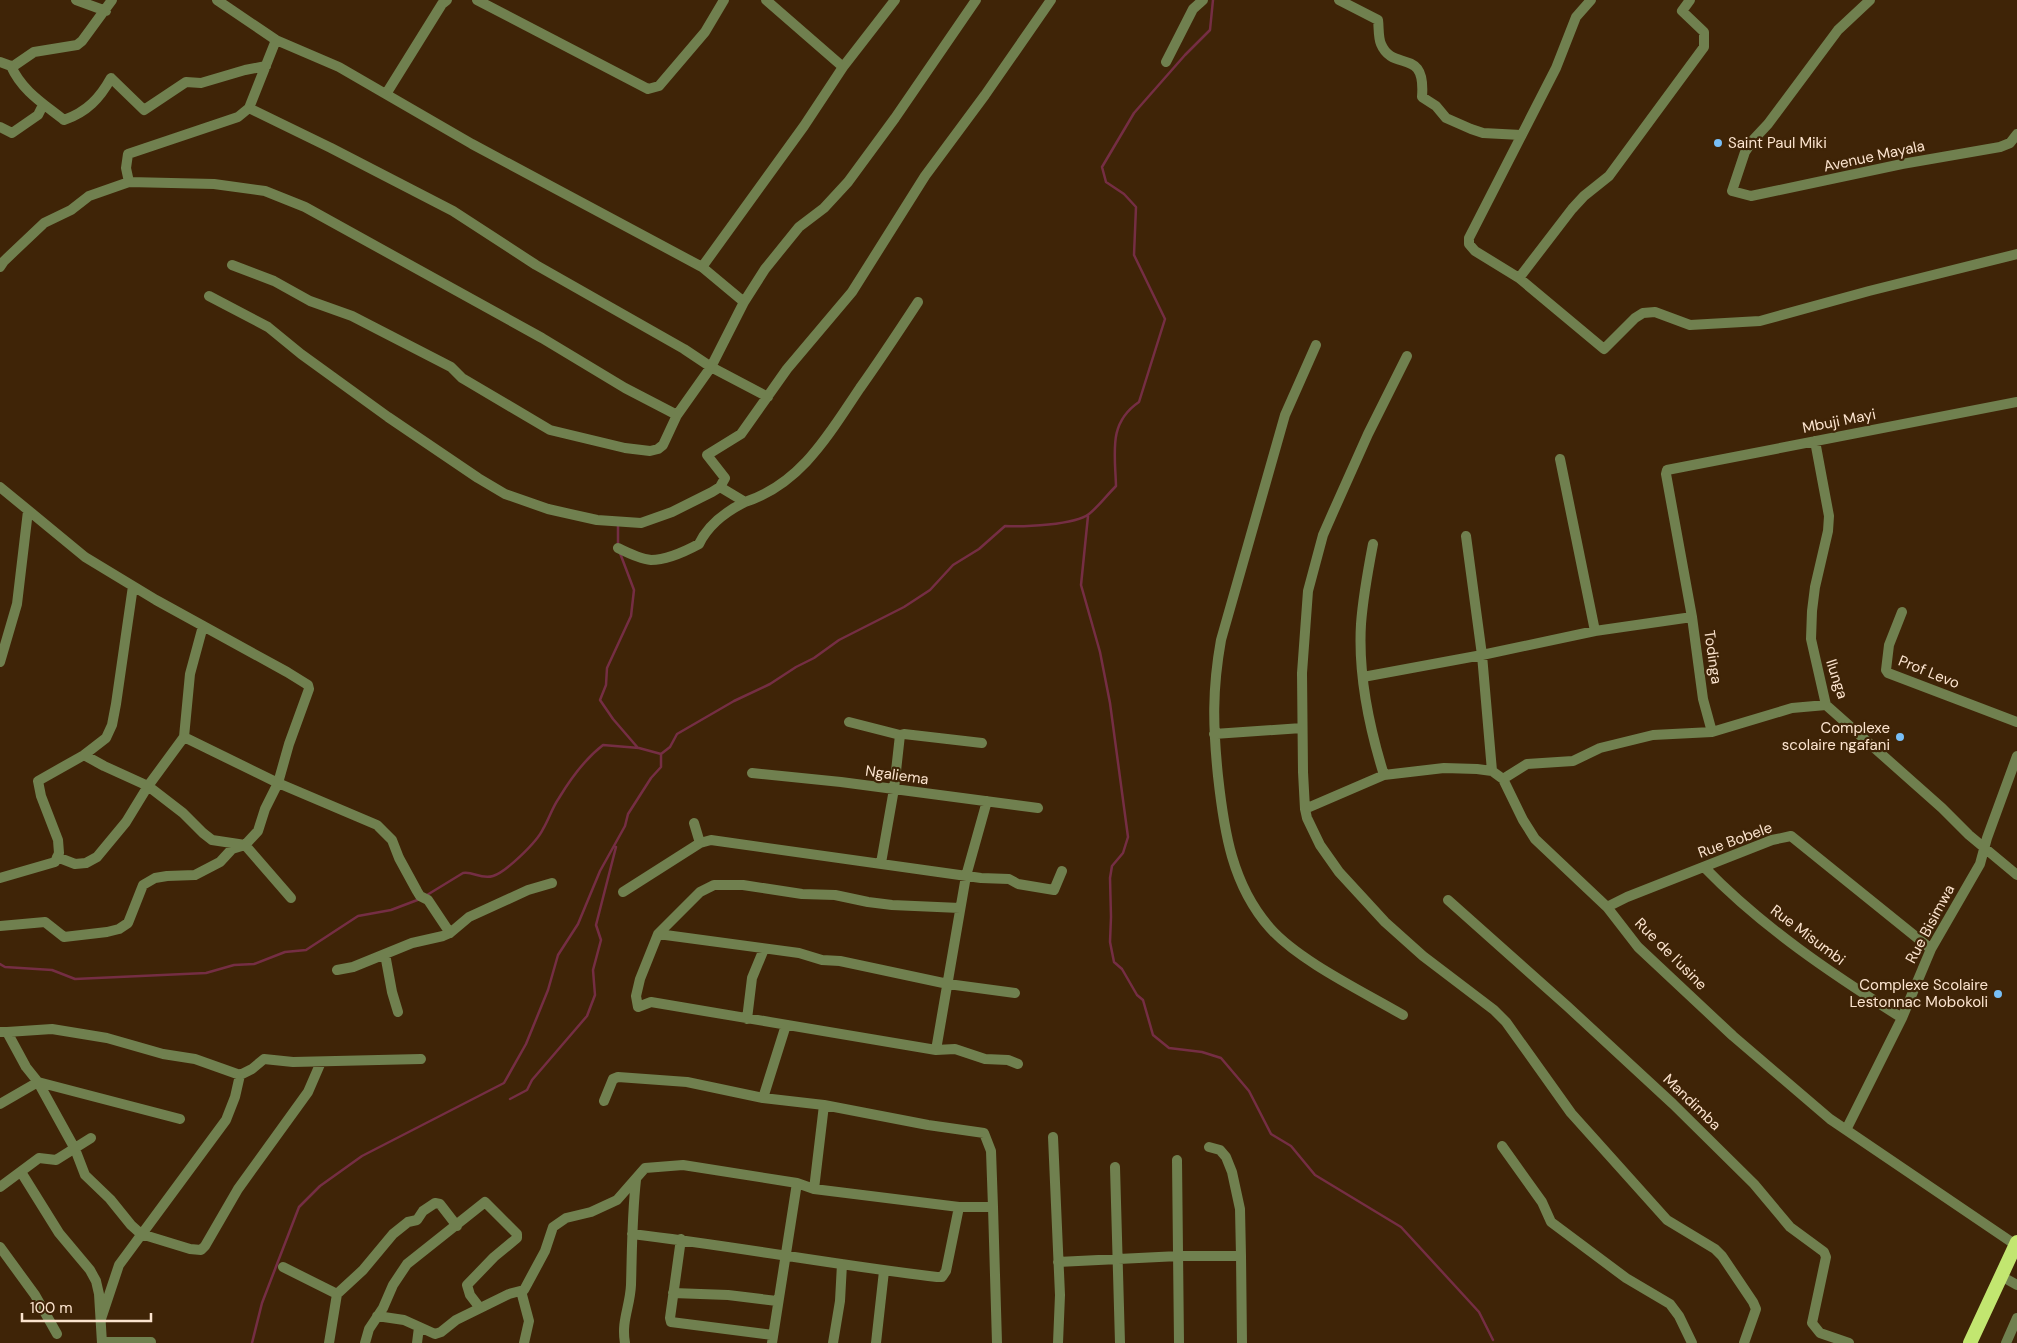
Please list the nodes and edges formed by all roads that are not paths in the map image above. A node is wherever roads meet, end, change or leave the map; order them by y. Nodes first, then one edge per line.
1 (76, 0) edge
2 (112, 0) edge
3 (217, 0) edge
4 (448, 0) edge
5 (477, 0) edge
6 (724, 0) edge
7 (766, 0) edge
8 (896, 0) edge
9 (976, 0) edge
10 (1051, 0) edge
11 (1203, 0) edge
12 (1339, 0) edge
13 (1591, 0) edge
14 (1690, 0) edge
15 (1870, 0) edge
16 (106, 11) junction
17 (276, 40) junction
18 (0, 62) edge
19 (1166, 62) dead end
20 (10, 66) junction
21 (266, 66) junction
22 (843, 67) junction
23 (386, 94) junction
24 (43, 105) junction
25 (249, 108) junction
26 (0, 127) edge
27 (2017, 134) edge
28 (1521, 135) junction
29 (128, 182) junction
30 (2017, 254) edge
31 (232, 264) dead end
32 (0, 267) edge
33 (702, 267) junction
34 (1519, 278) junction
35 (209, 296) dead end
36 (744, 302) junction
37 (918, 302) dead end
38 (1316, 345) dead end
39 (1407, 356) dead end
40 (711, 367) junction
41 (768, 397) junction
42 (2017, 402) edge
43 (677, 416) junction
44 (1815, 441) junction
45 (1560, 459) dead end
46 (1667, 470) joint
47 (0, 486) edge
48 (720, 486) junction
49 (745, 502) junction
50 (28, 511) junction
51 (1466, 536) dead end
52 (1373, 544) dead end
53 (618, 548) dead end
54 (133, 586) junction
55 (1902, 612) dead end
56 (1692, 618) junction
57 (203, 626) junction
58 (1595, 632) junction
59 (1482, 655) junction
60 (0, 662) edge
61 (1363, 677) junction
62 (1826, 705) junction
63 (849, 722) dead end
64 (2017, 722) edge
65 (1302, 728) junction
66 (1712, 732) junction
67 (1214, 734) junction
68 (900, 735) junction
69 (184, 737) junction
70 (982, 743) dead end
71 (84, 755) junction
72 (2017, 756) edge
73 (1492, 771) junction
74 (752, 773) dead end
75 (1384, 775) junction
76 (1503, 779) junction
77 (278, 783) junction
78 (148, 786) junction
79 (894, 789) junction
80 (987, 801) junction
81 (1038, 808) dead end
82 (1305, 808) junction
83 (694, 823) dead end
84 (700, 843) junction
85 (245, 845) junction
86 (1984, 848) junction
87 (57, 857) junction
88 (880, 863) junction
89 (1704, 867) junction
90 (1062, 871) dead end
91 (2017, 875) edge
92 (966, 876) junction
93 (0, 878) edge
94 (552, 883) dead end
95 (623, 892) dead end
96 (291, 898) dead end
97 (1448, 900) dead end
98 (1606, 907) junction
99 (960, 908) junction
100 (0, 926) edge
101 (450, 933) junction
102 (658, 934) junction
103 (1931, 949) junction
104 (764, 950) junction
105 (385, 954) junction
106 (337, 970) dead end
107 (948, 984) junction
108 (1015, 993) dead end
109 (398, 1012) dead end
110 (1403, 1015) dead end
111 (1902, 1018) junction
112 (747, 1019) junction
113 (786, 1025) junction
114 (3, 1032) edge
115 (936, 1050) junction
116 (421, 1059) dead end
117 (321, 1062) junction
118 (1018, 1064) dead end
119 (240, 1075) junction
120 (38, 1082) junction
121 (763, 1098) junction
122 (604, 1101) dead end
123 (0, 1104) edge
124 (824, 1105) junction
125 (180, 1119) dead end
126 (1846, 1130) junction
127 (1053, 1137) dead end
128 (91, 1138) dead end
129 (1502, 1146) dead end
130 (1210, 1147) dead end
131 (74, 1149) junction
132 (1177, 1160) dead end
133 (1114, 1167) dead end
134 (21, 1172) junction
135 (636, 1179) junction
136 (797, 1183) junction
137 (0, 1187) edge
138 (814, 1189) junction
139 (959, 1207) junction
140 (993, 1207) junction
141 (457, 1226) junction
142 (141, 1234) junction
143 (632, 1234) junction
144 (681, 1240) junction
145 (2016, 1244) edge
146 (0, 1246) edge
147 (1179, 1256) junction
148 (1241, 1256) junction
149 (784, 1257) junction
150 (1117, 1259) junction
151 (1058, 1262) junction
152 (842, 1264) junction
153 (283, 1267) dead end
154 (884, 1271) junction
155 (2001, 1276) junction
156 (2017, 1285) edge
157 (521, 1291) junction
158 (673, 1293) junction
159 (337, 1294) junction
160 (777, 1301) junction
161 (480, 1308) junction
162 (377, 1316) junction
163 (101, 1318) junction
164 (2017, 1318) edge
165 (419, 1326) junction
166 (57, 1334) dead end
167 (772, 1339) edge
168 (102, 1342) edge
169 (151, 1342) edge
170 (330, 1343) edge
171 (365, 1343) edge
172 (416, 1343) edge
173 (524, 1343) edge
174 (625, 1343) edge
175 (833, 1343) edge
176 (876, 1343) edge
177 (997, 1343) edge
178 (1058, 1343) edge
179 (1120, 1343) edge
180 (1179, 1343) edge
181 (1242, 1343) edge
182 (1692, 1343) edge
183 (1744, 1343) edge
184 (1849, 1343) edge
185 (1970, 1343) edge
186 (2006, 1343) edge

1 - 16 street
2 - 16 street
3 - 17 street
4 - 23 street
5 - 6 street
7 - 22 street
8 - 22 street
9 - 36 street
10 - 41 street
11 - 19 street
12 - 28 street
13 - 28 street
14 - 34 street
15 - 27 street, Avenue Mayala
16 - 20 street
17 - 21 street
17 - 23 street
18 - 20 street
20 - 24 street
21 - 24 street
21 - 25 street
22 - 33 street
23 - 33 street
24 - 26 street
25 - 29 street
25 - 40 street
28 - 34 street
29 - 32 street
29 - 43 street
30 - 34 street
31 - 43 street
33 - 36 street
35 - 48 street
36 - 40 street
37 - 49 street
38 - 67 street
39 - 65 street
40 - 41 street
40 - 43 street
41 - 48 street
42 - 44 street, Mbuji Mayi
44 - 46 street, Mbuji Mayi
44 - 62 street, Ilunga
45 - 58 street
46 - 56 street, Todinga
47 - 50 street
48 - 49 street
49 - 53 street
50 - 54 street
50 - 60 street
51 - 59 street
52 - 61 street
54 - 57 street
54 - 71 street
55 - 64 street, Prof Levo
56 - 58 street
56 - 66 street, Todinga
57 - 69 street
57 - 77 street
58 - 59 street
59 - 61 street
59 - 73 street
61 - 75 street
62 - 66 street
62 - 86 street, Ilunga
63 - 68 street
65 - 67 street
65 - 82 street
66 - 76 street
67 - 110 street
68 - 70 street
68 - 79 street
69 - 77 street
69 - 78 street
71 - 78 street
71 - 87 street
72 - 86 street, Rue Bisimwa
73 - 75 street
73 - 76 street, Rue de l'usine
74 - 79 street, Ngaliema
75 - 82 street
76 - 98 street, Rue de l'usine
77 - 85 street
77 - 101 street
78 - 85 street
78 - 87 street
79 - 80 street, Ngaliema
79 - 88 street
80 - 81 street, Ngaliema
80 - 92 street
82 - 183 street
83 - 84 street
84 - 88 street
84 - 95 street
85 - 96 street
85 - 100 street
86 - 91 street, Ilunga
86 - 103 street, Rue Bisimwa
87 - 93 street
88 - 92 street
89 - 98 street, Rue Bobele
89 - 103 street, Rue Bobele
89 - 111 street, Rue Misumbi
90 - 92 street
92 - 99 street
94 - 101 street
97 - 184 street, Mandimba
98 - 126 street, Rue de l'usine
99 - 102 street
99 - 107 street
101 - 105 street
102 - 104 street
102 - 112 street
103 - 111 street, Rue Bisimwa
104 - 107 street
104 - 112 street
105 - 106 street
105 - 109 street
107 - 108 street
107 - 115 street
111 - 126 street, Rue Bisimwa
112 - 113 street
113 - 115 street
113 - 121 street
114 - 119 street
114 - 120 street
115 - 118 street
116 - 117 street
117 - 119 street
117 - 142 street
119 - 142 street
120 - 123 street
120 - 125 street
120 - 131 street
121 - 122 street
121 - 124 street
124 - 138 street
124 - 140 street
126 - 145 street, Rue de l'usine
127 - 151 street
128 - 131 street
129 - 182 street
130 - 148 street
131 - 134 street
131 - 142 street
132 - 147 street
133 - 150 street
134 - 137 street
134 - 163 street
135 - 136 street
135 - 143 street
135 - 157 street
136 - 138 street
136 - 149 street
138 - 139 street
139 - 140 street
139 - 154 street
140 - 177 street
141 - 159 street
141 - 161 street
141 - 162 street
142 - 163 street
143 - 144 street
143 - 174 street
144 - 149 street
144 - 158 street
145 - 155 highway
146 - 166 street
147 - 148 street
147 - 150 street
147 - 180 street
148 - 181 street
149 - 152 street
149 - 160 street
150 - 151 street
150 - 179 street
151 - 178 street
152 - 154 street
152 - 175 street
153 - 159 street
154 - 176 street
155 - 156 street
155 - 185 highway
157 - 161 street
157 - 173 street
158 - 160 street
158 - 167 street
159 - 170 street
160 - 167 street
161 - 165 street
162 - 165 street
162 - 171 street
163 - 168 street
164 - 186 street
165 - 172 street
168 - 169 street

